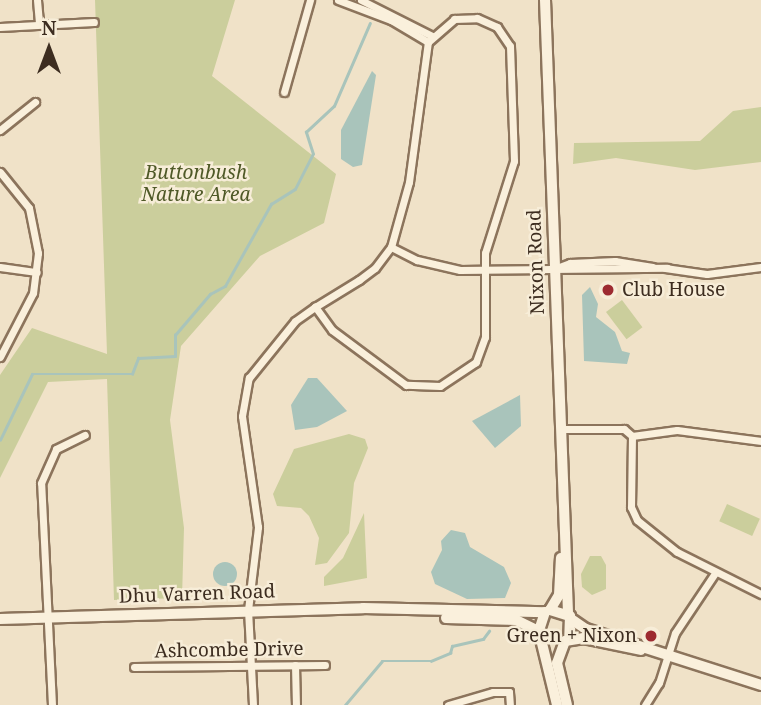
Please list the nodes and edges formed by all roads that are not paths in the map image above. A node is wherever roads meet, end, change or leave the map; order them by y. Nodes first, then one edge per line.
1 (37, 0) edge
2 (310, 0) edge
3 (338, 0) edge
4 (361, 0) edge
5 (545, 0) edge
6 (393, 17) junction
7 (94, 22) dead end
8 (38, 24) junction
9 (0, 27) edge
10 (430, 39) junction
11 (273, 80) dead end
12 (283, 82) junction
13 (284, 92) dead end
14 (36, 102) dead end
15 (0, 130) edge
16 (0, 172) edge
17 (391, 247) junction
18 (0, 267) edge
19 (761, 267) edge
20 (484, 269) junction
21 (554, 269) junction
22 (37, 272) junction
23 (315, 307) junction
24 (0, 357) edge
25 (560, 429) junction
26 (85, 435) dead end
27 (632, 436) junction
28 (761, 440) edge
29 (564, 523) junction
30 (715, 573) junction
31 (761, 594) edge
32 (248, 610) junction
33 (395, 610) junction
34 (547, 611) junction
35 (570, 616) junction
36 (45, 617) junction
37 (0, 619) edge
38 (541, 635) junction
39 (567, 640) junction
40 (652, 651) junction
41 (668, 657) junction
42 (251, 665) junction
43 (295, 665) junction
44 (325, 665) dead end
45 (134, 667) dead end
46 (761, 685) edge
47 (51, 705) edge
48 (253, 705) edge
49 (296, 705) edge
50 (448, 705) edge
51 (510, 705) edge
52 (557, 705) edge
53 (566, 705) edge
54 (645, 705) edge

1 - 8 street
2 - 12 street
3 - 6 street
4 - 6 street
5 - 21 main road, Nixon Road
6 - 10 street
7 - 8 street
8 - 9 street
10 - 17 street
10 - 20 street
11 - 12 street
12 - 13 street
14 - 15 street
16 - 22 street
17 - 20 street
17 - 23 street
18 - 22 street
19 - 21 street
20 - 21 street
20 - 23 street
21 - 25 main road, Nixon Road
22 - 24 street
23 - 32 street
25 - 27 street
25 - 29 main road, Nixon Road
26 - 36 street
27 - 28 street
27 - 30 street
29 - 34 main road, Nixon Road
29 - 35 main road, Nixon Road
30 - 31 street
30 - 41 street
32 - 33 main road, Dhu Varren Road
32 - 36 main road, Dhu Varren Road
32 - 42 street
33 - 34 main road, Dhu Varren Road
33 - 38 main road, Dhu Varren Road
34 - 35 main road, Dhu Varren Road
34 - 38 main road, Nixon Road
35 - 39 main road, Nixon Road
35 - 40 street
36 - 37 main road, Dhu Varren Road
36 - 47 street
38 - 39 main road, Dhu Varren Road
38 - 52 main road
39 - 40 street
39 - 53 main road
40 - 41 street
41 - 46 street
41 - 54 street
42 - 43 street, Ashcombe Drive
42 - 45 street, Ashcombe Drive
42 - 48 street
43 - 44 street, Ashcombe Drive
43 - 49 street
50 - 51 street

